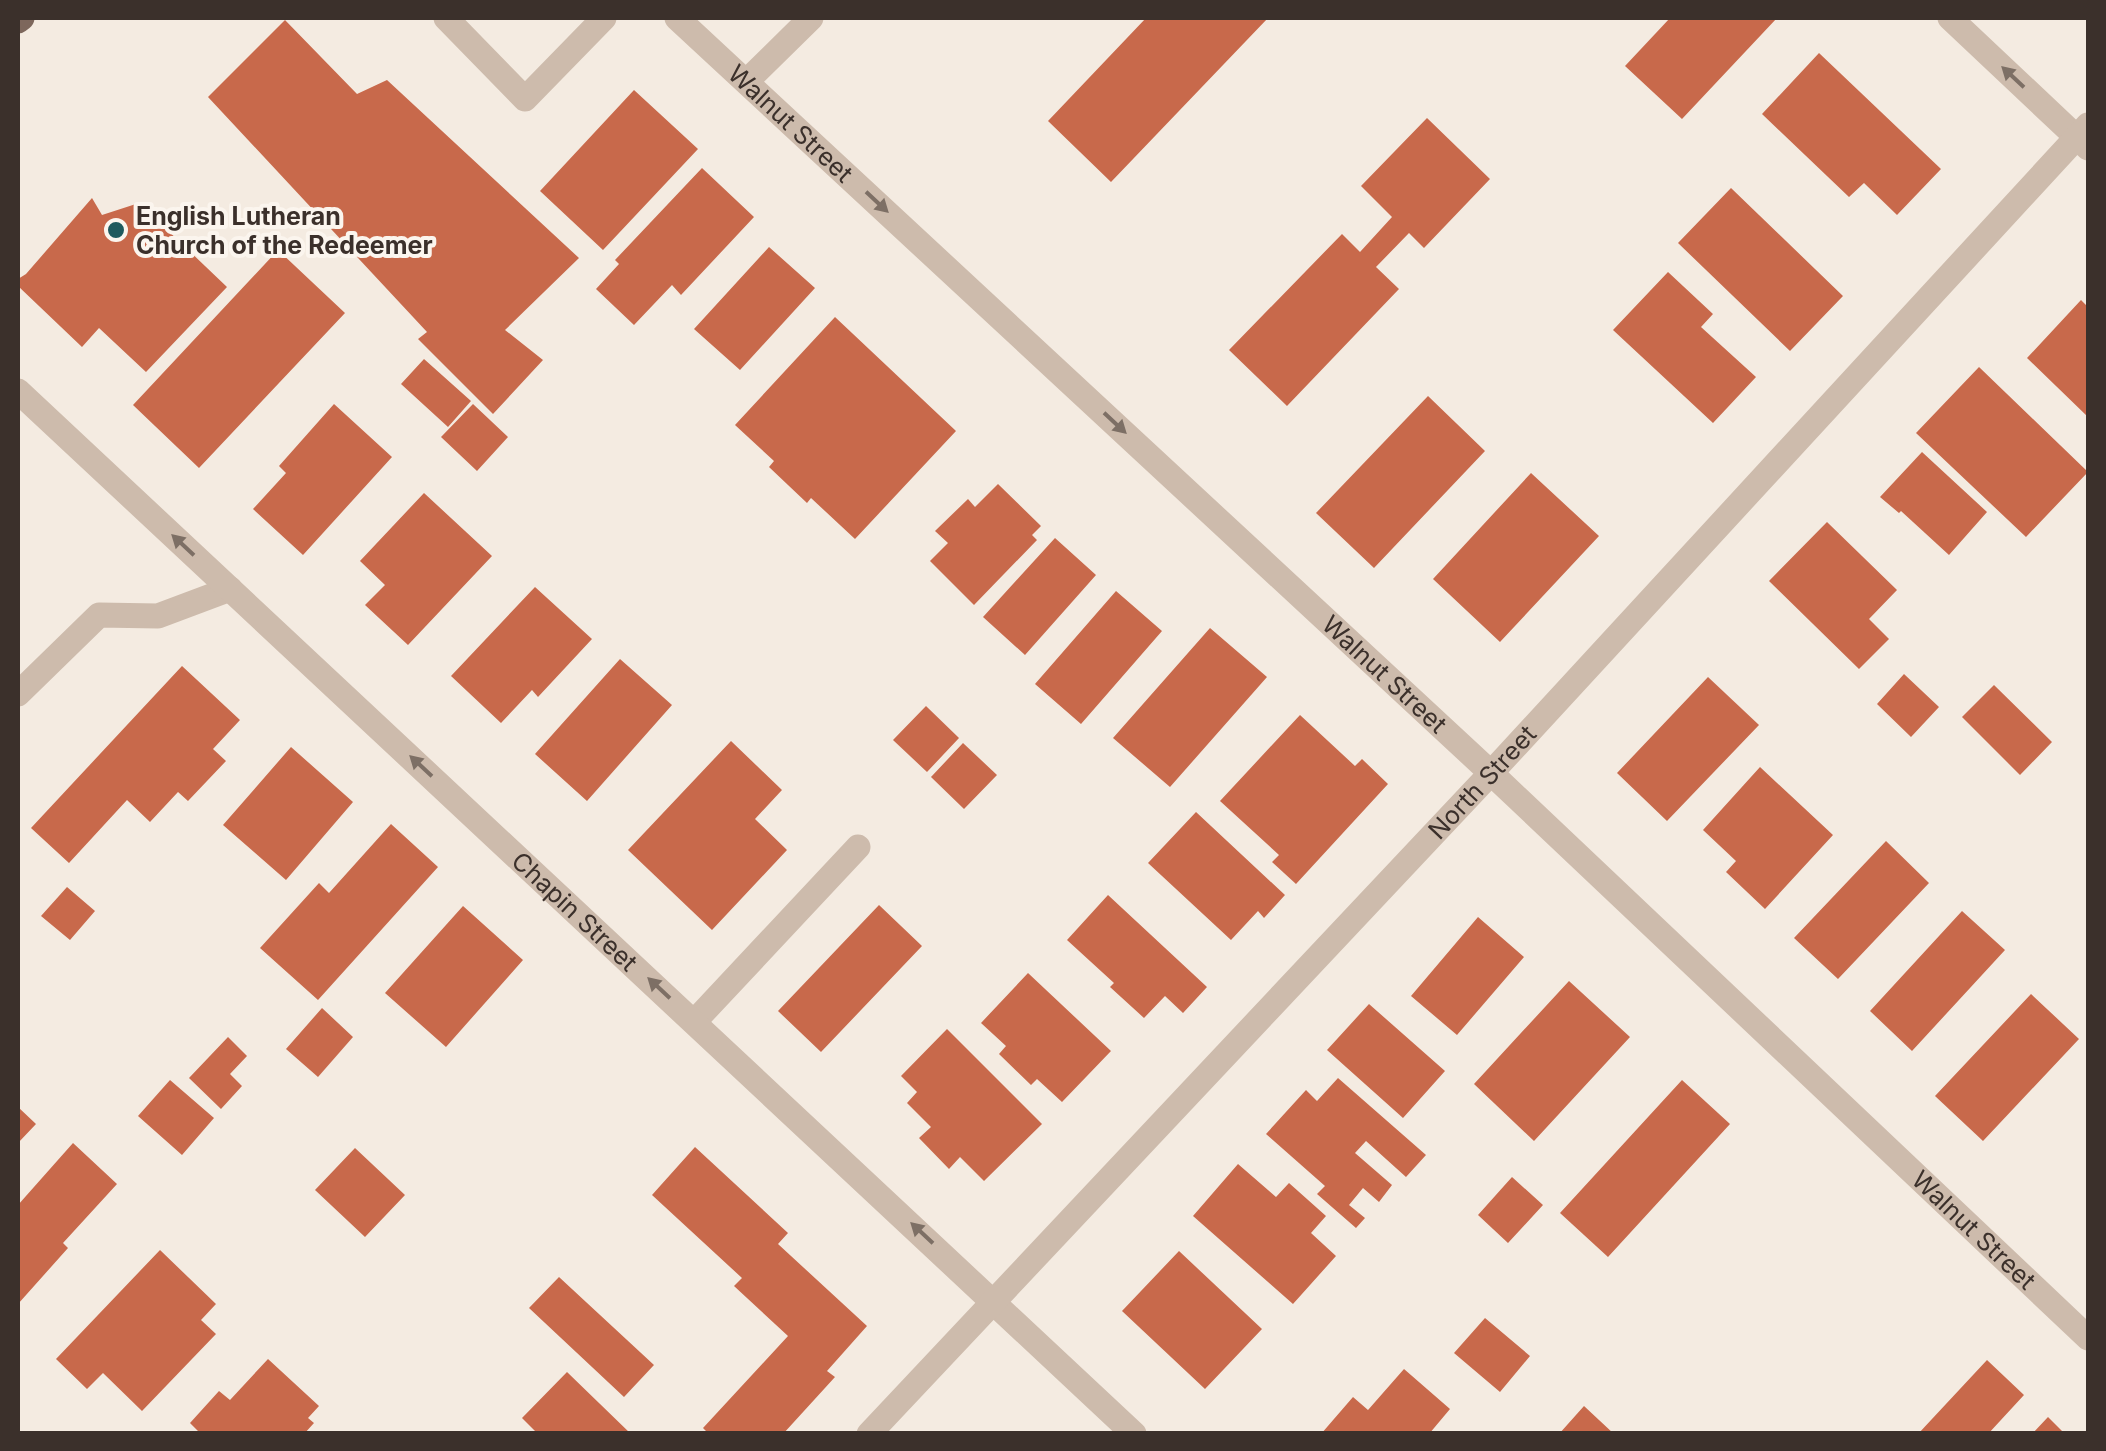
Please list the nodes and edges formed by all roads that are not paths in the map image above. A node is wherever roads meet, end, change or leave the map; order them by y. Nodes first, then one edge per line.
1 (446, 18) edge
2 (604, 18) edge
3 (676, 18) edge
4 (810, 18) edge
5 (1950, 18) edge
6 (747, 81) junction
7 (2084, 137) edge
8 (18, 391) edge
9 (230, 589) junction
10 (18, 695) edge
11 (1492, 773) junction
12 (858, 847) dead end
13 (695, 1021) junction
14 (994, 1300) junction
15 (2088, 1338) edge
16 (869, 1434) edge
17 (1134, 1434) edge

1 - 2 street
3 - 6 street, Walnut Street
4 - 6 street
7 -> 5 street
6 -> 11 street, Walnut Street
7 - 11 street, North Street
9 -> 8 street, Chapin Street
9 - 10 street
13 -> 9 street, Chapin Street
11 - 14 street, North Street
11 - 15 street, Walnut Street
12 - 13 street
14 -> 13 street, Chapin Street
14 - 16 street, North Street
14 - 17 street, Chapin Street

